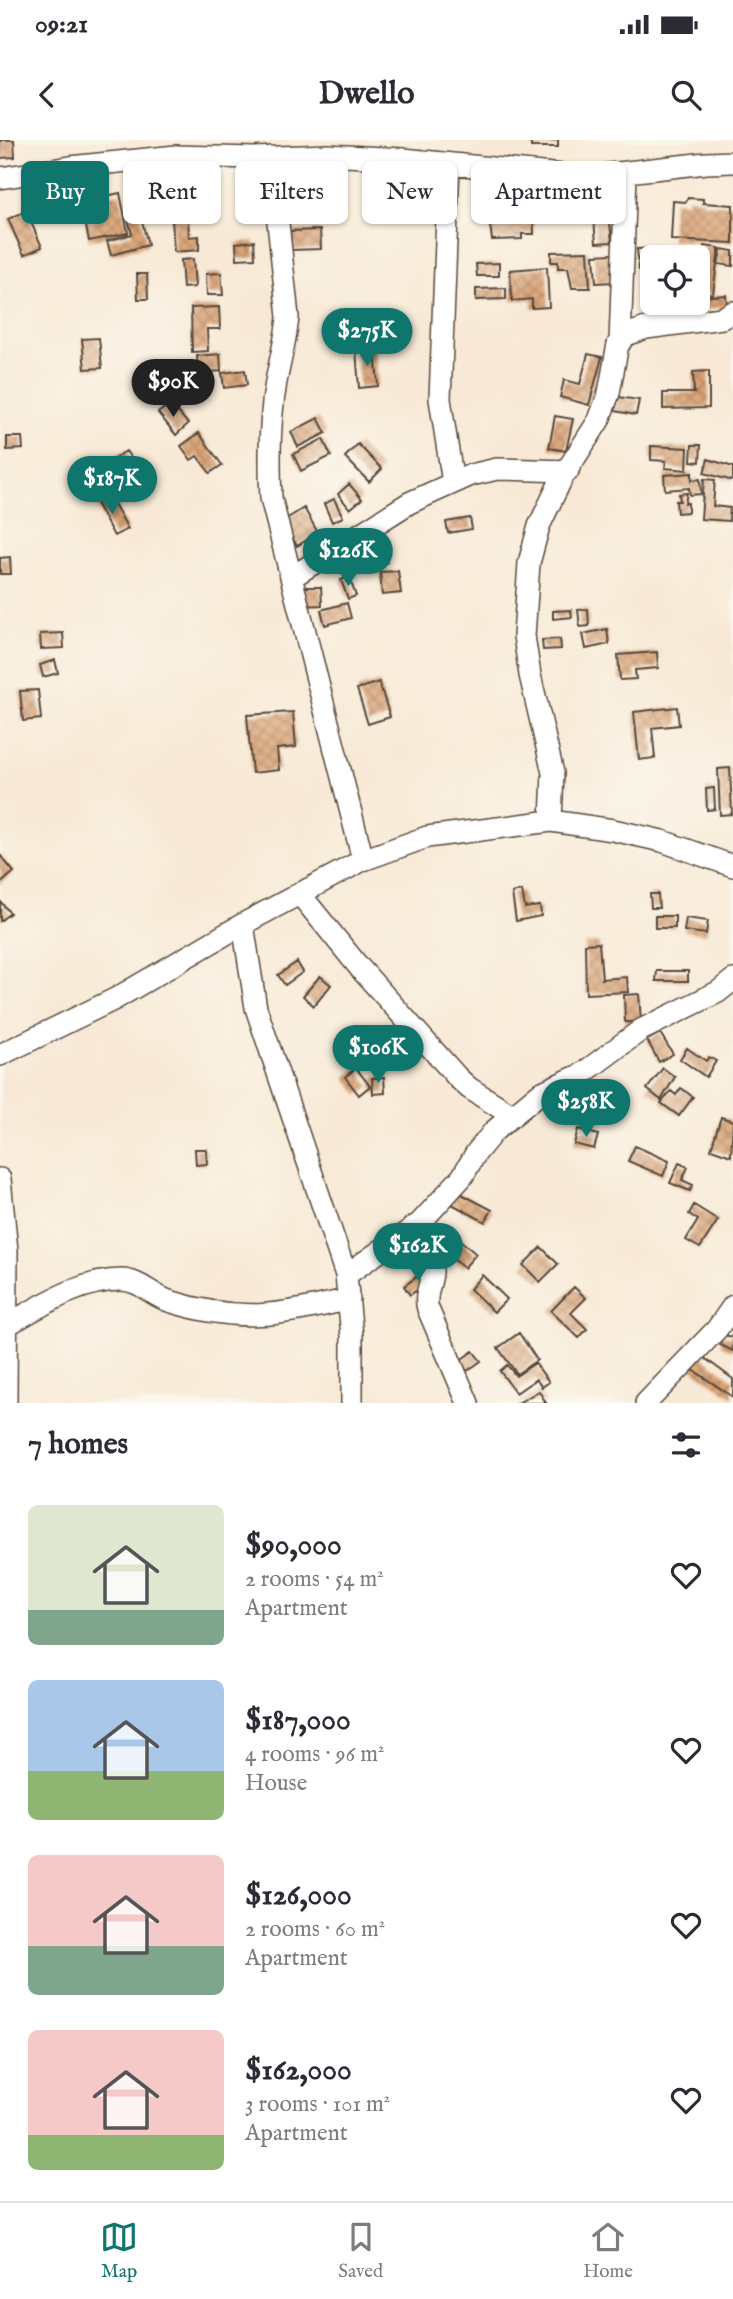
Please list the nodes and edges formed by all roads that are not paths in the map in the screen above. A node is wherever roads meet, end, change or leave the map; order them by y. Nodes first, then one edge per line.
1 (403, 150) edge
2 (271, 157) junction
3 (439, 161) edge
4 (733, 162) edge
5 (626, 173) edge
6 (0, 178) edge
7 (447, 224) edge
8 (624, 224) edge
9 (733, 312) edge
10 (620, 343) junction
11 (568, 471) junction
12 (453, 483) junction
13 (292, 577) junction
14 (551, 821) junction
15 (363, 860) junction
16 (733, 866) edge
17 (299, 893) junction
18 (243, 924) junction
19 (733, 980) edge
20 (0, 1055) edge
21 (512, 1115) junction
22 (0, 1179) edge
23 (413, 1227) junction
24 (346, 1275) junction
25 (349, 1299) junction
26 (733, 1306) edge
27 (7, 1325) junction
28 (6, 1403) edge
29 (352, 1403) edge
30 (468, 1403) edge
31 (646, 1403) edge

1 - 2 street
1 - 3 street
2 - 6 street
2 - 13 street
4 - 5 street
7 - 12 street
8 - 10 street
9 - 10 street
10 - 11 street
11 - 12 street
11 - 14 street
12 - 13 street
13 - 15 street
14 - 15 street
14 - 16 street
15 - 17 street
17 - 18 street
17 - 21 street
18 - 20 street
18 - 24 street
19 - 21 street
21 - 23 street
22 - 27 street
23 - 24 street
23 - 30 street
24 - 25 street
25 - 27 street
25 - 29 street
26 - 31 street
27 - 28 street

